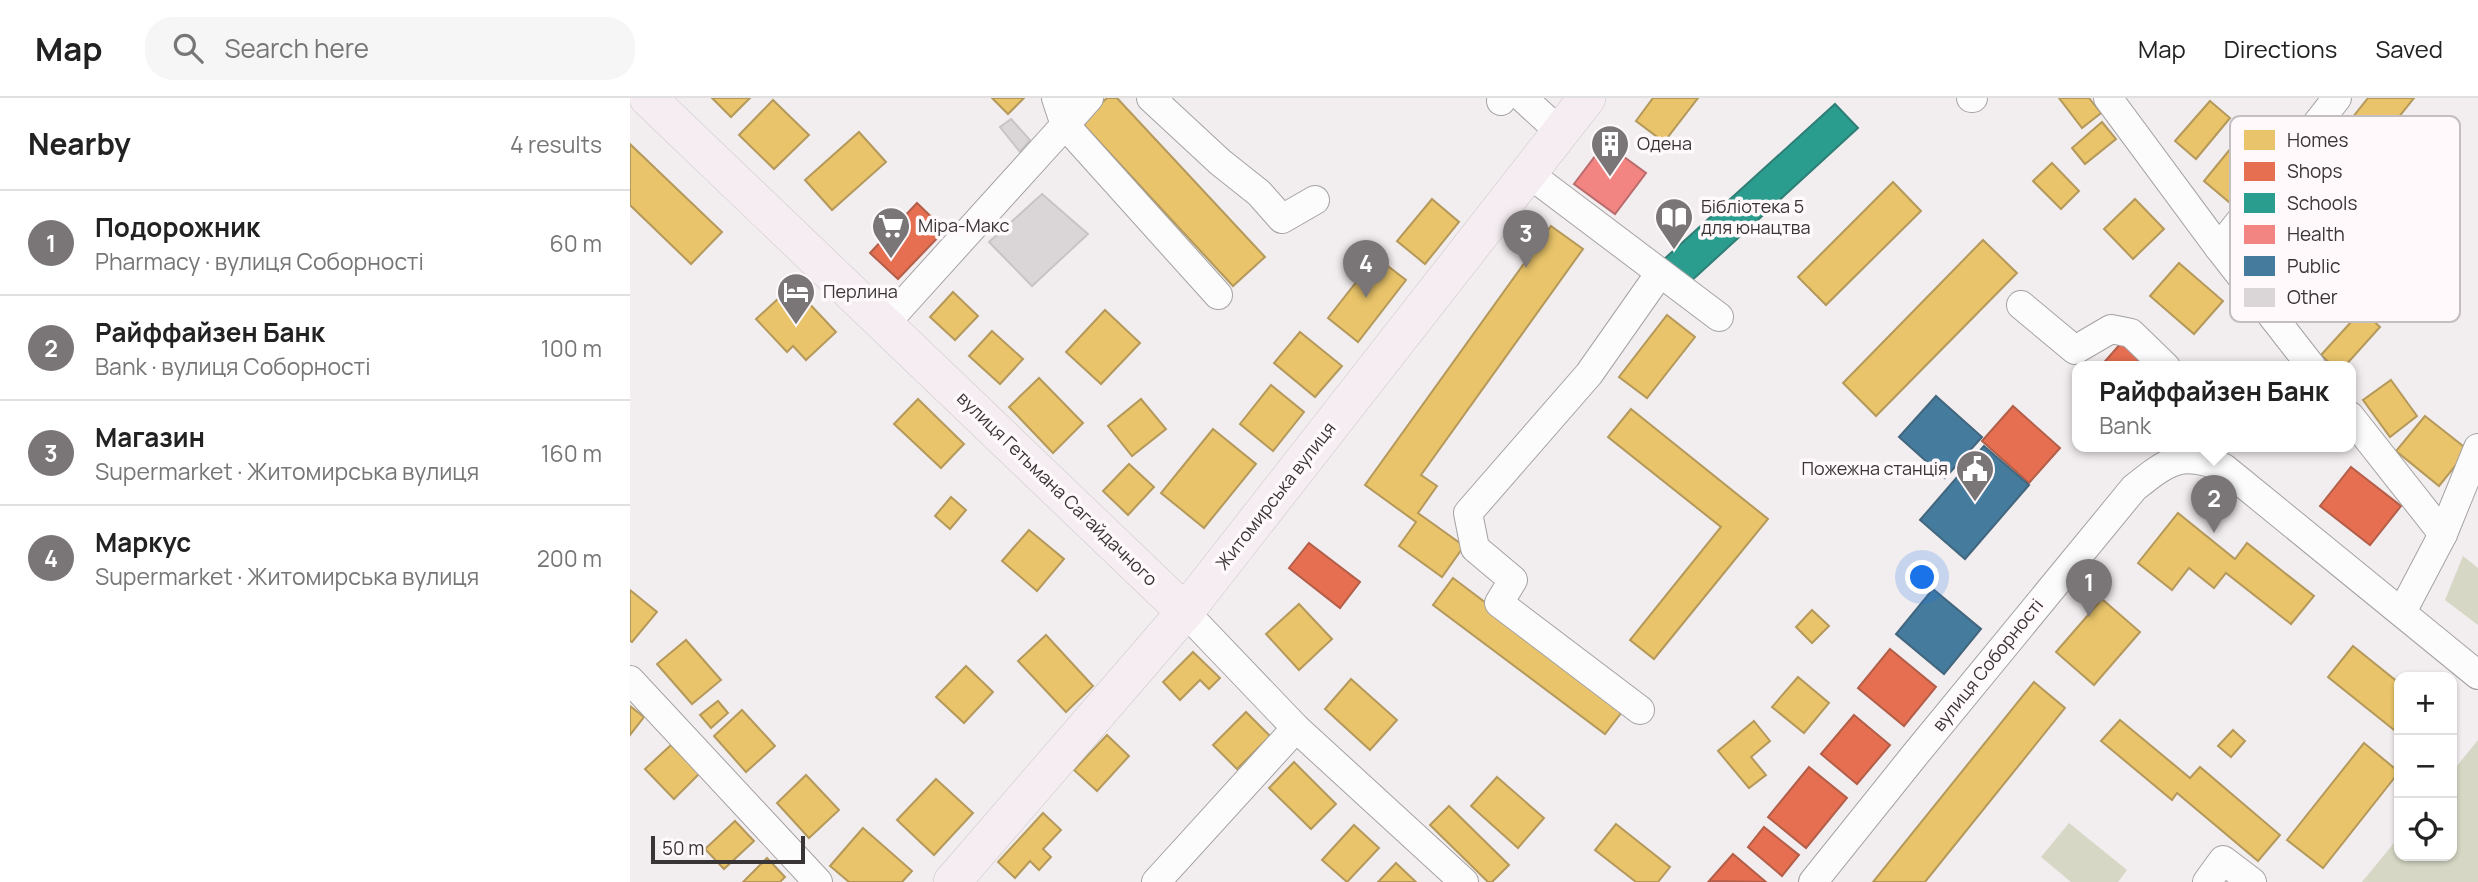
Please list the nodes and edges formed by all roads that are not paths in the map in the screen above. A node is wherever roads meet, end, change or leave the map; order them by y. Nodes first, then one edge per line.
1 (648, 98) edge
2 (1056, 98) edge
3 (1088, 98) edge
4 (1151, 98) edge
5 (1587, 98) edge
6 (2109, 98) edge
7 (2337, 98) edge
8 (1509, 99) edge
9 (2323, 116) edge
10 (1065, 125) junction
11 (1560, 132) junction
12 (1528, 173) junction
13 (1315, 200) dead end
14 (2230, 234) edge
15 (2219, 248) junction
16 (2230, 262) edge
17 (1660, 272) junction
18 (1218, 295) dead end
19 (2021, 305) dead end
20 (1719, 317) dead end
21 (2277, 322) edge
22 (885, 324) junction
23 (2160, 361) edge
24 (2307, 361) edge
25 (2356, 424) edge
26 (2478, 448) edge
27 (2180, 453) edge
28 (2442, 534) junction
29 (1185, 612) junction
30 (2402, 612) junction
31 (2478, 675) edge
32 (630, 680) edge
33 (1640, 710) dead end
34 (1296, 728) junction
35 (818, 882) edge
36 (952, 882) edge
37 (1156, 882) edge
38 (1464, 882) edge
39 (1813, 882) edge
40 (2207, 882) edge
41 (2252, 882) edge

1 - 22 main road, вулиця Гетьмана Сагайдачного
2 - 10 street
3 - 10 street
4 - 13 street
5 - 11 main road, Житомирська вулиця
6 - 15 street
7 - 9 street
8 - 11 street
10 - 18 street
10 - 22 street
11 - 12 main road, Житомирська вулиця
12 - 17 street
12 - 29 main road, Житомирська вулиця
14 - 15 street
15 - 16 street
17 - 20 street
17 - 33 street
19 - 23 street
21 - 24 street
22 - 29 main road, вулиця Гетьмана Сагайдачного
25 - 28 street
26 - 28 street
27 - 30 street, вулиця Соборності
27 - 39 street, вулиця Соборності
28 - 30 street
29 - 34 street, вулиця Гетьмана Сагайдачного
29 - 36 main road, Житомирська вулиця
30 - 31 street, вулиця Соборності
32 - 35 street
34 - 37 street
34 - 38 street, вулиця Гетьмана Сагайдачного
40 - 41 street

